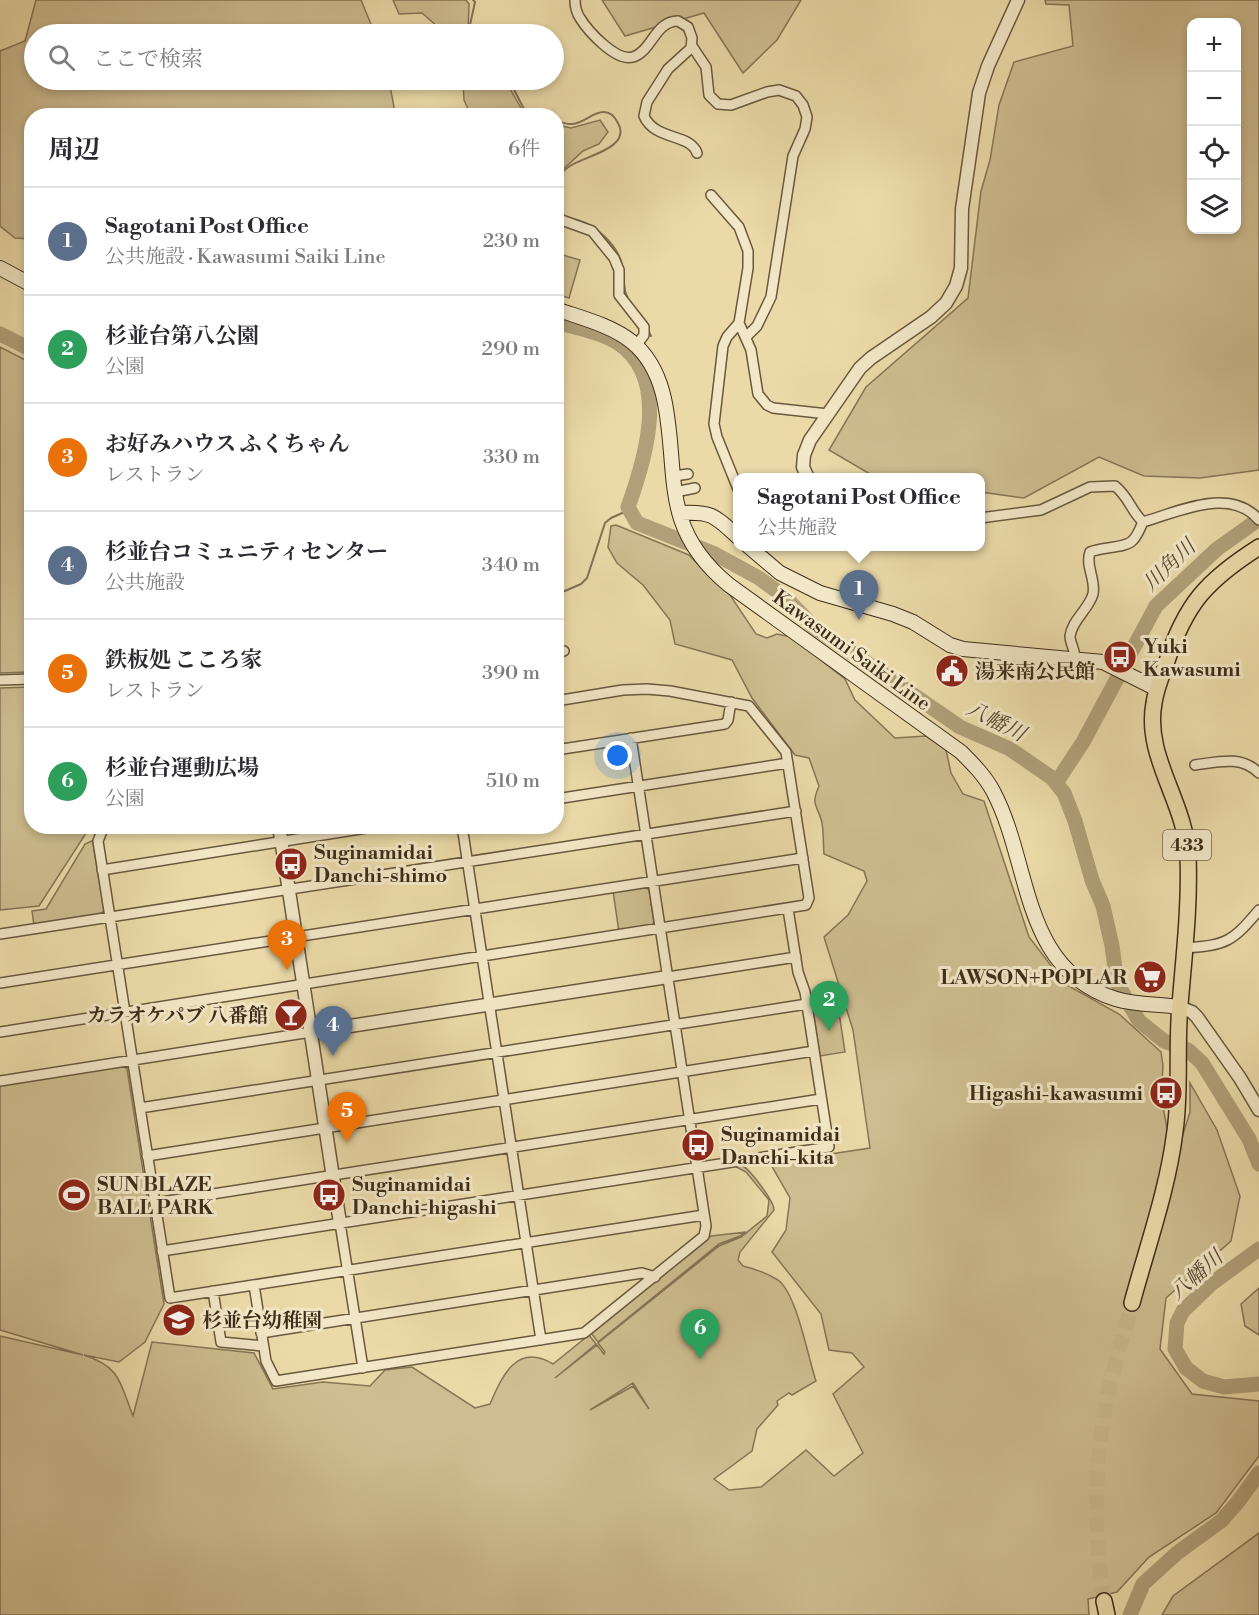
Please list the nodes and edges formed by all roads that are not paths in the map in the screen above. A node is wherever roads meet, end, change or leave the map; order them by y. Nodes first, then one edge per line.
1 (575, 0) edge
2 (1018, 0) edge
3 (692, 46) junction
4 (698, 153) dead end
5 (711, 195) dead end
6 (564, 221) edge
7 (0, 268) edge
8 (24, 281) edge
9 (564, 312) edge
10 (739, 323) junction
11 (746, 337) junction
12 (636, 346) junction
13 (828, 414) junction
14 (806, 473) edge
15 (733, 477) edge
16 (695, 488) dead end
17 (675, 492) junction
18 (680, 513) junction
19 (985, 517) edge
20 (1259, 520) edge
21 (1143, 522) junction
22 (733, 533) edge
23 (1259, 547) edge
24 (757, 551) edge
25 (1075, 658) junction
26 (24, 679) edge
27 (0, 680) edge
28 (1157, 689) junction
29 (564, 700) edge
30 (731, 702) junction
31 (631, 738) junction
32 (564, 749) edge
33 (788, 763) junction
34 (1195, 765) dead end
35 (1259, 774) edge
36 (638, 786) junction
37 (564, 798) edge
38 (796, 811) junction
39 (101, 834) edge
40 (280, 834) edge
41 (330, 834) edge
42 (463, 834) edge
43 (645, 834) junction
44 (281, 842) junction
45 (803, 858) junction
46 (467, 862) junction
47 (102, 870) junction
48 (653, 881) junction
49 (289, 890) junction
50 (474, 909) junction
51 (788, 909) junction
52 (1259, 910) edge
53 (110, 917) junction
54 (660, 929) junction
55 (0, 934) edge
56 (296, 937) junction
57 (1185, 948) junction
58 (482, 957) junction
59 (796, 957) junction
60 (117, 965) junction
61 (668, 977) junction
62 (0, 983) edge
63 (303, 985) junction
64 (489, 1004) junction
65 (807, 1004) junction
66 (1179, 1007) junction
67 (125, 1012) junction
68 (675, 1024) junction
69 (0, 1032) edge
70 (311, 1032) junction
71 (814, 1051) junction
72 (497, 1052) junction
73 (132, 1060) junction
74 (682, 1072) junction
75 (318, 1080) junction
76 (0, 1081) edge
77 (822, 1099) junction
78 (504, 1100) junction
79 (140, 1108) junction
80 (1259, 1110) edge
81 (690, 1120) junction
82 (326, 1128) junction
83 (512, 1147) junction
84 (147, 1155) junction
85 (697, 1167) junction
86 (333, 1175) junction
87 (519, 1195) junction
88 (155, 1203) junction
89 (704, 1215) junction
90 (340, 1223) junction
91 (526, 1243) junction
92 (162, 1251) junction
93 (348, 1270) junction
94 (655, 1277) junction
95 (254, 1285) junction
96 (534, 1290) junction
97 (213, 1292) junction
98 (1132, 1303) tunnel mouth
99 (355, 1318) junction
100 (261, 1332) junction
101 (542, 1340) junction
102 (263, 1346) junction
103 (363, 1368) junction

1 - 3 street
2 - 13 street
3 - 4 street
3 - 11 street
5 - 10 street
6 - 12 street
7 - 8 main road
9 - 12 main road, Kawasumi Saiki Line
10 - 11 street
10 - 15 street
11 - 13 street
12 - 17 main road, Kawasumi Saiki Line
13 - 14 street
16 - 17 street
17 - 18 main road, Kawasumi Saiki Line
18 - 22 main road
18 - 66 main road, Kawasumi Saiki Line
19 - 21 street
20 - 21 street
21 - 25 street
23 - 28 highway, 433
24 - 25 main road, Kawasumi Saiki Line
25 - 28 main road, Kawasumi Saiki Line
26 - 27 street
28 - 57 highway, 433
29 - 30 street
30 - 31 street
30 - 33 street
31 - 32 street
31 - 36 street
33 - 36 street
33 - 38 street
34 - 35 street
36 - 37 street
36 - 43 street
38 - 43 street
38 - 45 street
39 - 47 street
40 - 44 street
41 - 44 street
42 - 46 street
43 - 46 street
43 - 48 street
44 - 47 street
44 - 49 street
45 - 48 street
45 - 51 street
46 - 49 street
46 - 50 street
47 - 53 street
48 - 50 street
48 - 54 street
49 - 53 street
49 - 56 street
50 - 56 street
50 - 58 street
51 - 54 street
51 - 59 street
52 - 57 street
53 - 55 street
53 - 60 street
54 - 58 street
54 - 61 street
56 - 60 street
56 - 63 street
57 - 66 highway, 433
58 - 63 street
58 - 64 street
59 - 61 street
59 - 65 street
60 - 62 street
60 - 67 street
61 - 64 street
61 - 68 street
63 - 67 street
63 - 70 street
64 - 70 street
64 - 72 street
65 - 68 street
65 - 71 street
66 - 80 street
66 - 98 highway, 433
67 - 69 street
67 - 73 street
68 - 72 street
68 - 74 street
70 - 73 street
70 - 75 street
71 - 74 street
71 - 77 street
72 - 75 street
72 - 78 street
73 - 76 street
73 - 79 street
74 - 78 street
74 - 81 street
75 - 79 street
75 - 82 street
77 - 81 street
77 - 85 street
78 - 82 street
78 - 83 street
79 - 84 street
81 - 83 street
81 - 85 street
82 - 84 street
82 - 86 street
83 - 86 street
83 - 87 street
84 - 88 street
85 - 87 street
85 - 89 street
86 - 88 street
86 - 90 street
87 - 90 street
87 - 91 street
88 - 92 street
89 - 91 street
89 - 94 street
90 - 92 street
90 - 93 street
91 - 93 street
91 - 96 street
92 - 97 street
93 - 95 street
93 - 99 street
94 - 96 street
94 - 101 street
95 - 97 street
95 - 100 street
96 - 99 street
96 - 101 street
97 - 102 street
99 - 100 street
99 - 103 street
100 - 102 street
101 - 103 street
102 - 103 street

